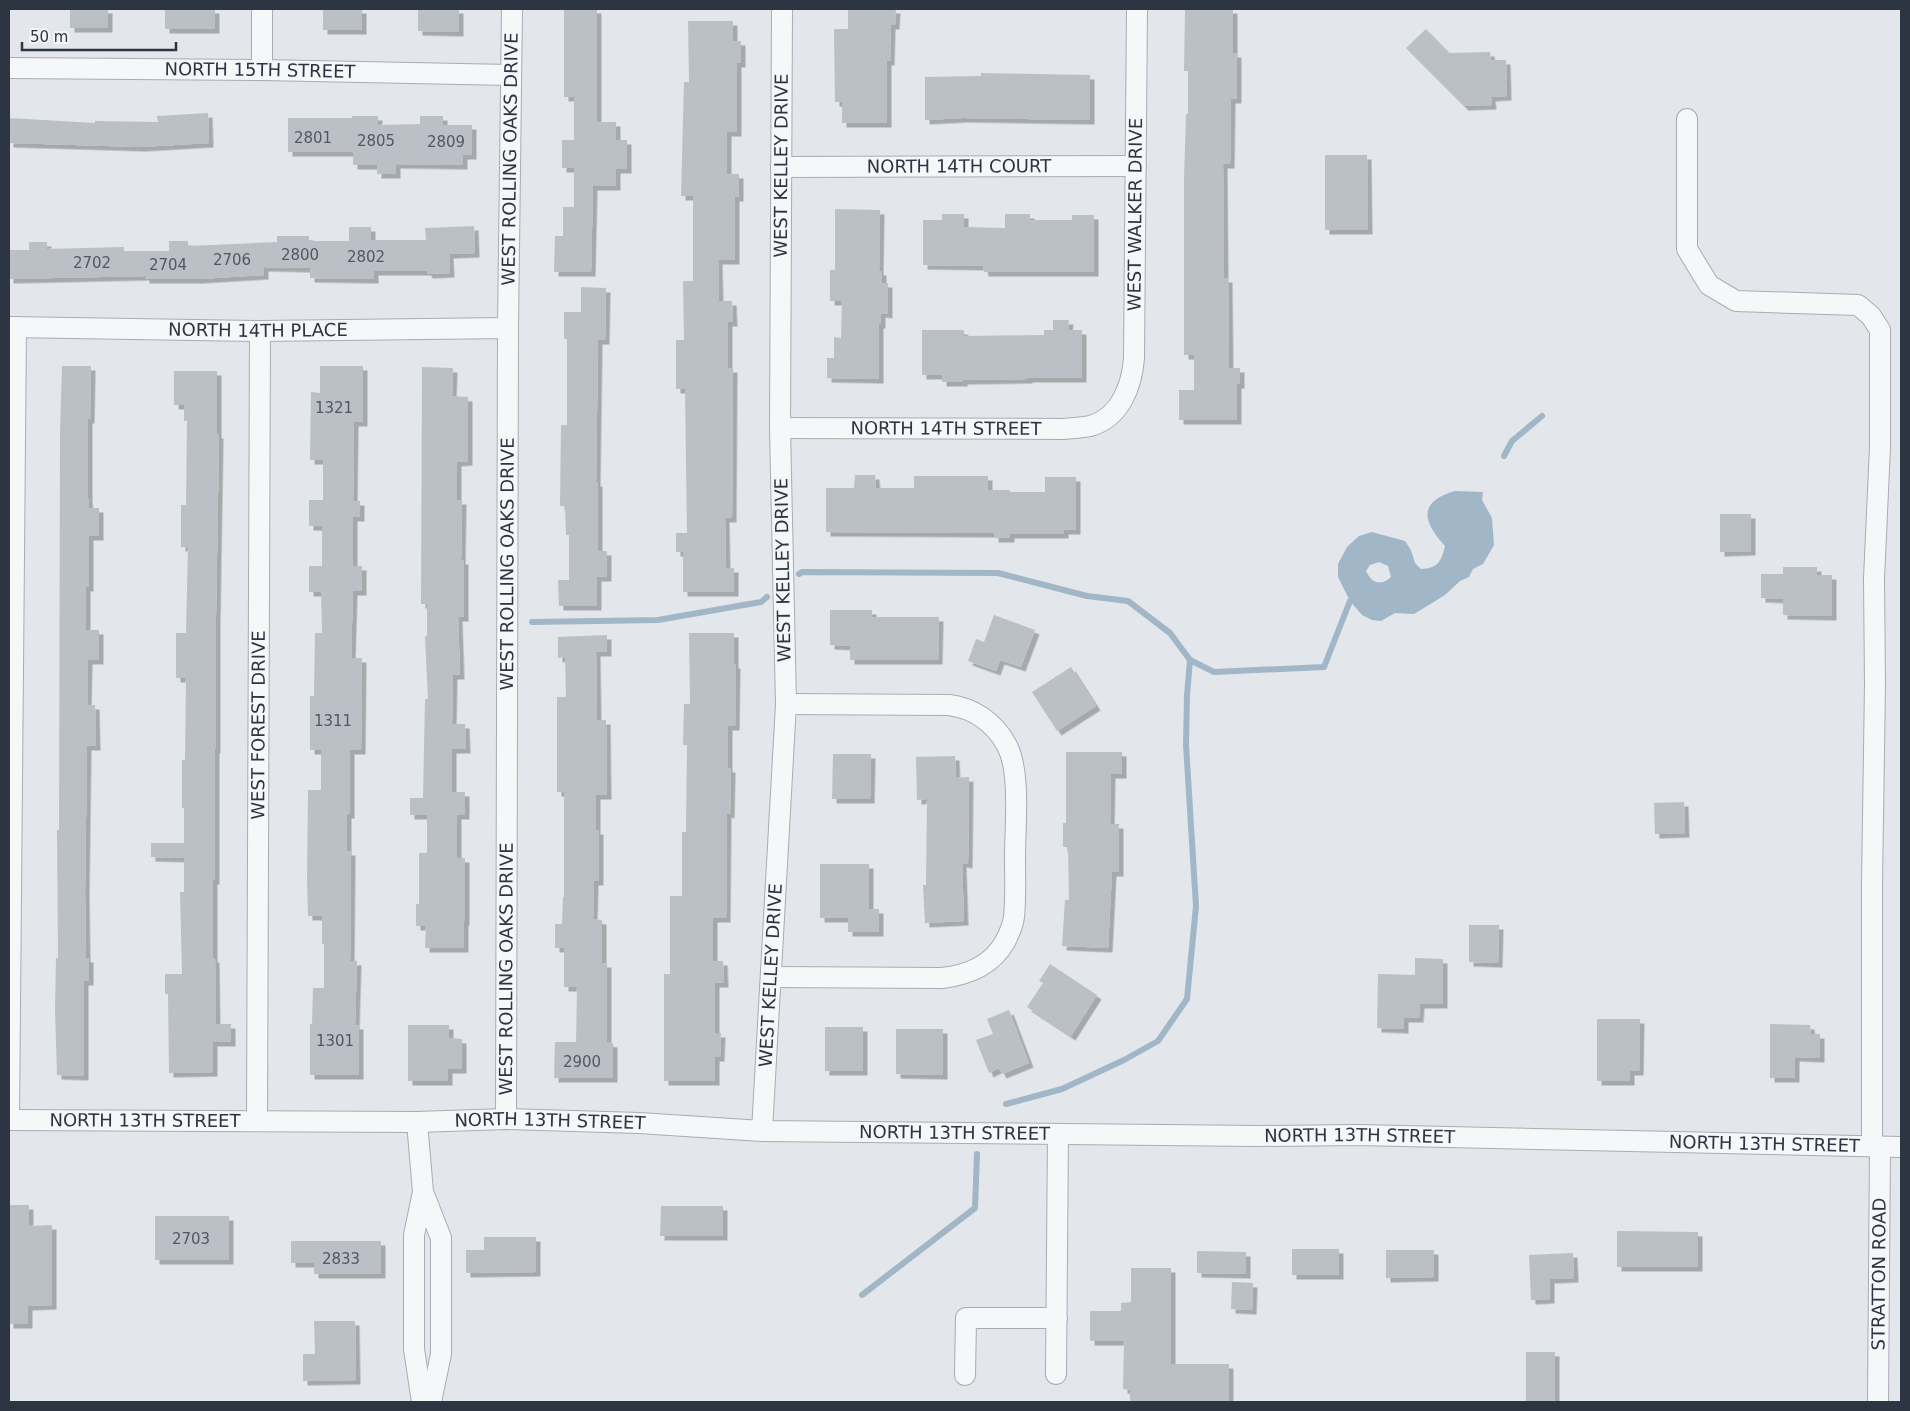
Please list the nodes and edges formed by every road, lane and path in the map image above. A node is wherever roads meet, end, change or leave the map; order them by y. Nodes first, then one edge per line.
1 (262, 9) edge
2 (512, 9) edge
3 (782, 9) edge
4 (1137, 9) edge
5 (9, 68) edge
6 (262, 70) junction
7 (511, 75) junction
8 (1687, 119) dead end
9 (1136, 166) junction
10 (781, 167) junction
11 (12, 327) edge
12 (508, 328) junction
13 (260, 331) junction
14 (1111, 415) joint
15 (780, 428) junction
16 (786, 704) junction
17 (771, 977) junction
18 (9, 1120) edge
19 (257, 1120) junction
20 (506, 1120) junction
21 (417, 1122) junction
22 (762, 1131) junction
23 (1058, 1134) junction
24 (1876, 1147) junction
25 (1901, 1148) edge
26 (423, 1192) junction
27 (1057, 1318) junction
28 (1056, 1374) dead end
29 (965, 1375) dead end
30 (422, 1402) edge
31 (431, 1402) edge
32 (1878, 1402) edge

1 - 6 street
2 - 7 street, WEST ROLLING OAKS DRIVE
3 - 10 street, WEST KELLEY DRIVE
4 - 9 street, WEST WALKER DRIVE
5 - 6 street, NORTH 15TH STREET
6 - 7 street, NORTH 15TH STREET
7 - 12 street, WEST ROLLING OAKS DRIVE
8 - 24 street, STRATTON ROAD
9 - 10 street, NORTH 14TH COURT
9 - 14 street, WEST WALKER DRIVE
10 - 15 street, WEST KELLEY DRIVE
11 - 13 street, NORTH 14TH PLACE
11 - 18 street
12 - 13 street, NORTH 14TH PLACE
12 - 20 street, WEST ROLLING OAKS DRIVE
13 - 19 street, WEST FOREST DRIVE
14 - 15 street, NORTH 14TH STREET
15 - 16 street, WEST KELLEY DRIVE
16 - 17 street, WEST KELLEY DRIVE
16 - 17 street
17 - 22 street, WEST KELLEY DRIVE
18 - 19 street, NORTH 13TH STREET
19 - 21 street, NORTH 13TH STREET
20 - 21 street, NORTH 13TH STREET
20 - 22 street, NORTH 13TH STREET
21 - 26 street
22 - 23 street, NORTH 13TH STREET
23 - 24 street, NORTH 13TH STREET
23 - 27 street
24 - 25 street, NORTH 13TH STREET
24 - 32 street, STRATTON ROAD
26 - 30 street
26 - 31 street
27 - 28 street
27 - 29 street

